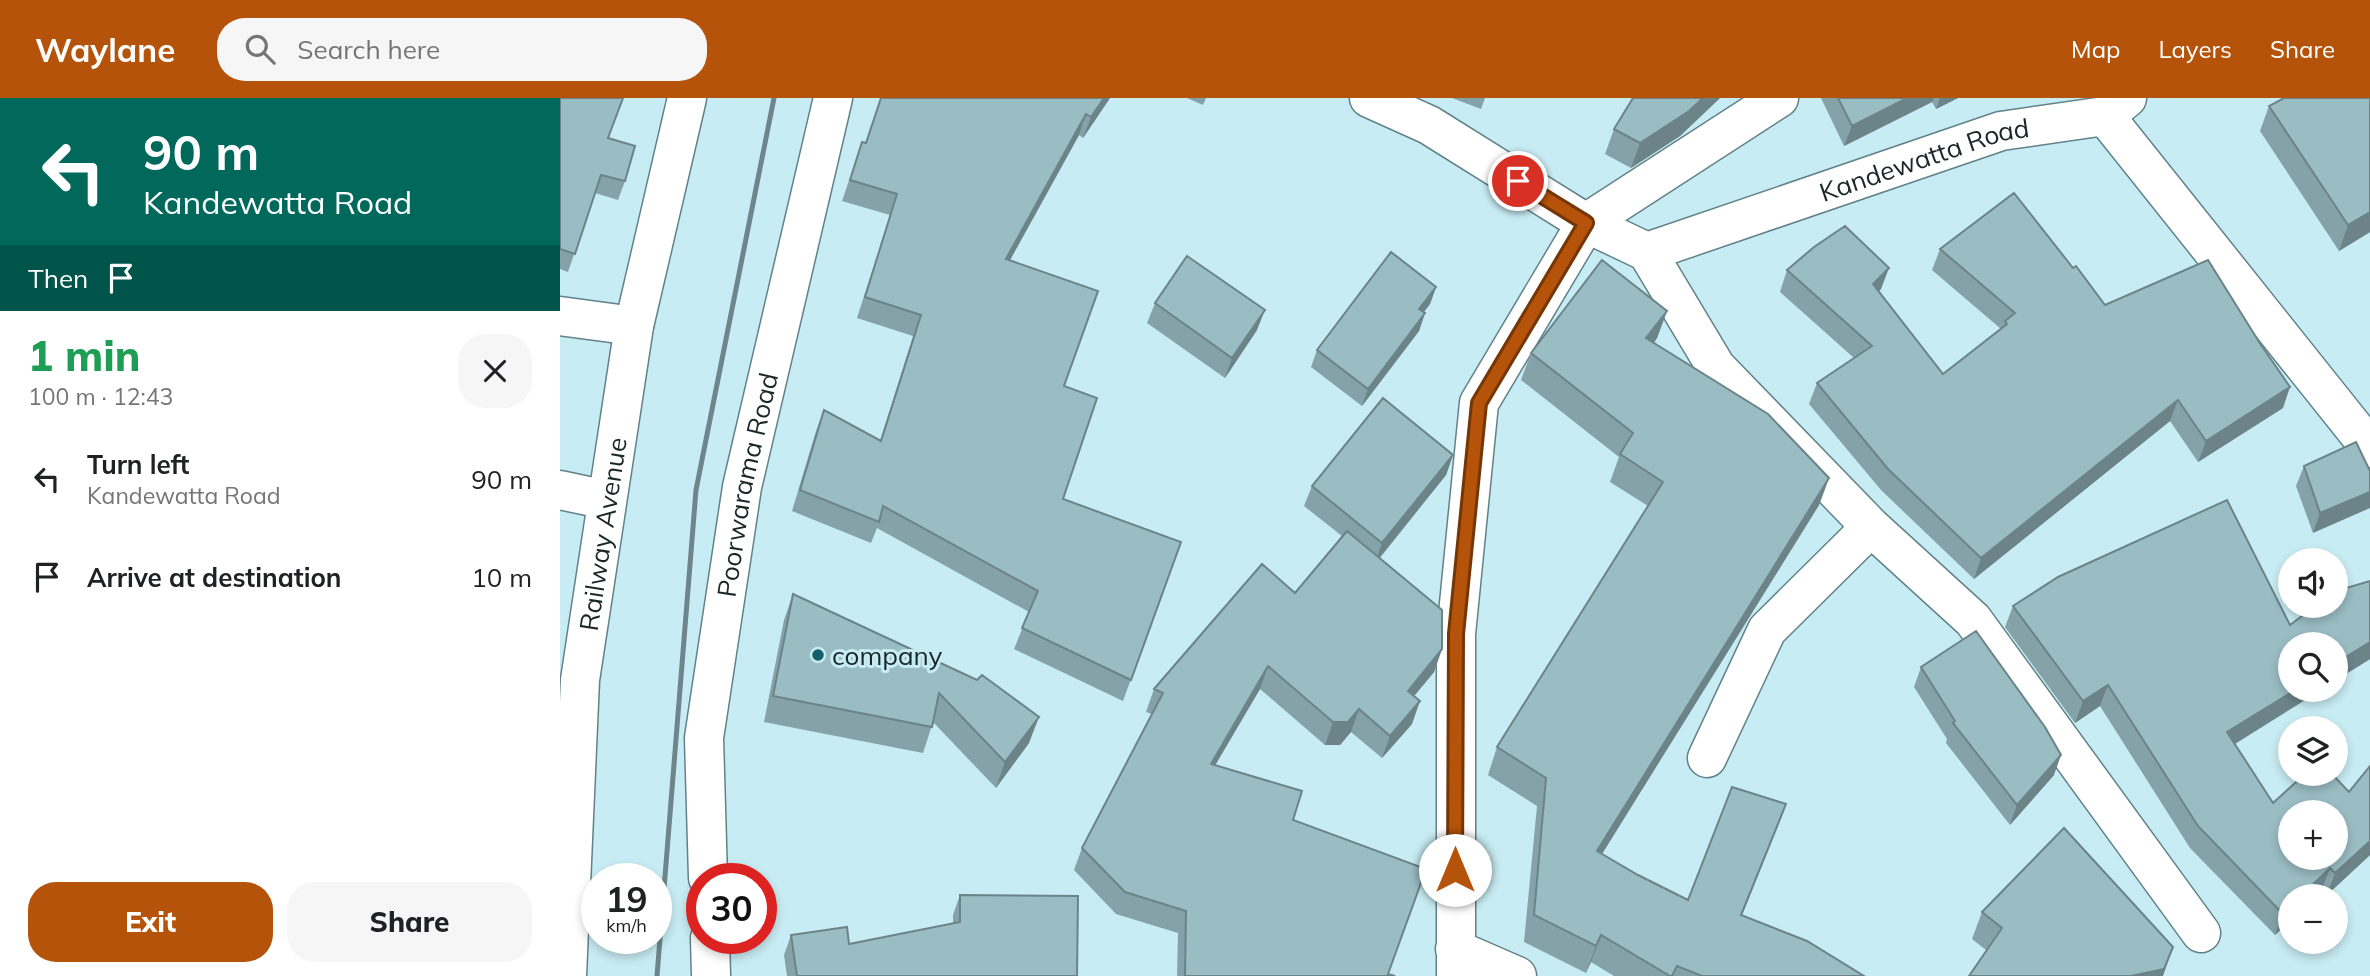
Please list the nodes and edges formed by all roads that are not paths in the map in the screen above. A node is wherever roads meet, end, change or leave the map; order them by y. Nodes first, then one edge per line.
1 (687, 98) edge
2 (833, 98) edge
3 (1369, 98) edge
4 (1779, 98) edge
5 (2116, 107) edge
6 (1586, 223) junction
7 (1647, 252) junction
8 (560, 316) edge
9 (634, 326) junction
10 (2370, 448) edge
11 (560, 490) edge
12 (607, 499) junction
13 (1871, 527) junction
14 (571, 664) edge
15 (1707, 758) dead end
16 (708, 863) edge
17 (2201, 933) dead end
18 (710, 954) edge
19 (1455, 963) edge
20 (566, 976) edge
21 (711, 976) edge
22 (1517, 976) edge

1 - 9 street, Railway Avenue
2 - 16 street, Poorwarama Road
3 - 6 street
4 - 6 street
5 - 7 street, Kandewatta Road
5 - 10 street, Kandewatta Road
6 - 7 street
6 - 19 street
7 - 13 street
8 - 9 street
9 - 12 street, Railway Avenue
11 - 12 street
12 - 14 street, Railway Avenue
13 - 15 street
13 - 17 street
14 - 20 street, Railway Avenue
18 - 21 street
19 - 22 street

